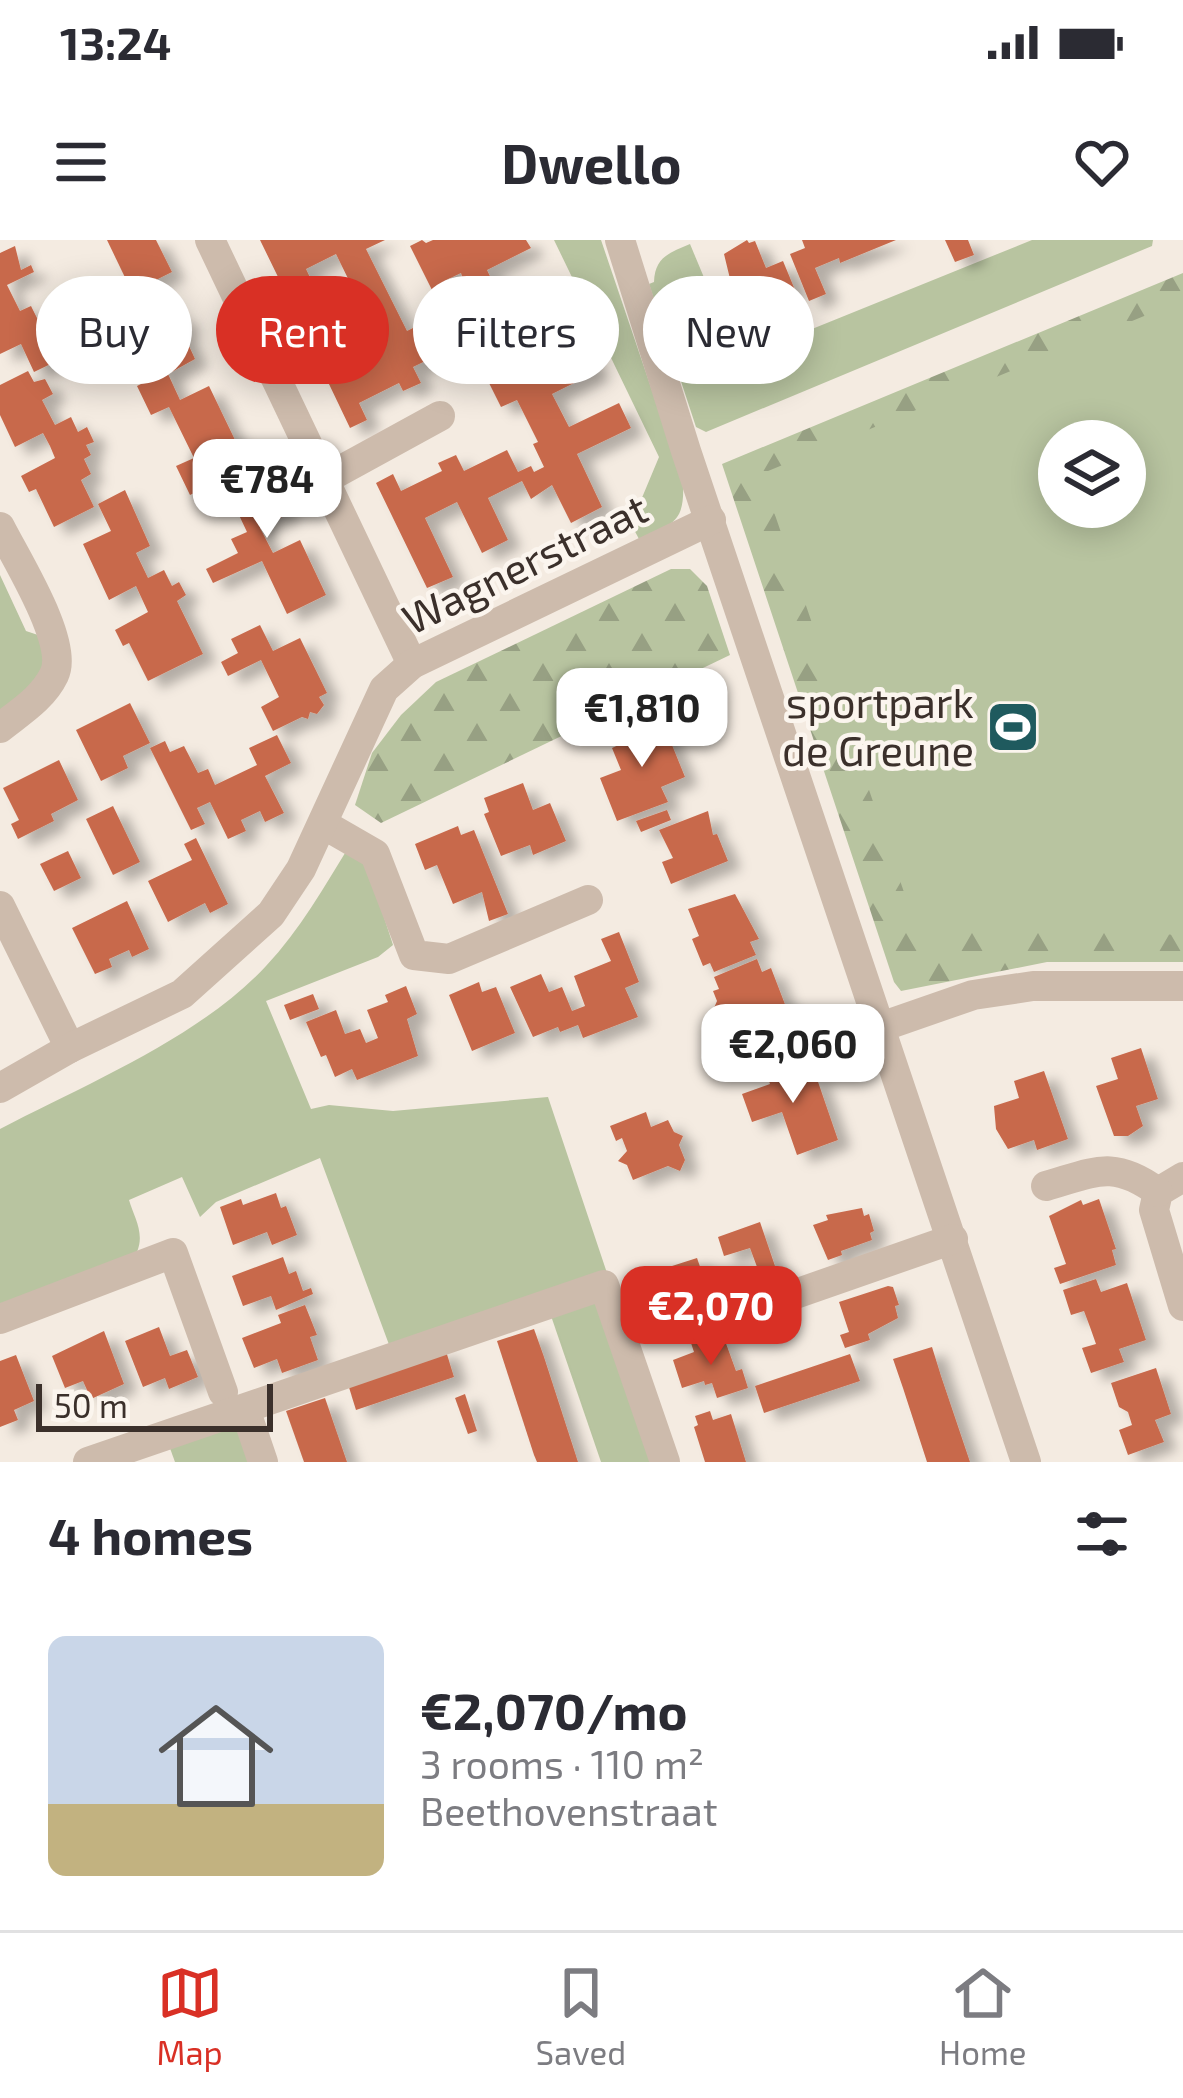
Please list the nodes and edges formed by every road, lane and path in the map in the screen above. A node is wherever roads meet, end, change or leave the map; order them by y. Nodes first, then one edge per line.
1 (210, 240) edge
2 (626, 242) edge
3 (440, 416) dead end
4 (325, 479) junction
5 (711, 520) junction
6 (0, 527) edge
7 (412, 664) junction
8 (0, 728) edge
9 (323, 824) junction
10 (588, 900) dead end
11 (0, 906) edge
12 (1183, 986) edge
13 (878, 1028) junction
14 (70, 1048) junction
15 (0, 1088) edge
16 (1170, 1184) edge
17 (1046, 1186) dead end
18 (953, 1239) junction
19 (1183, 1306) edge
20 (755, 1308) dead end
21 (0, 1319) edge
22 (234, 1401) junction
23 (164, 1449) edge
24 (88, 1462) edge
25 (263, 1462) edge
26 (665, 1462) edge
27 (1027, 1462) edge

1 - 4 street
2 - 5 street
3 - 4 street
4 - 7 street
5 - 7 street, Wagnerstraat
5 - 13 street
6 - 8 street
7 - 9 street, Wagnerstraat
9 - 10 street
9 - 14 street, Wagnerstraat
11 - 14 street
12 - 13 street
13 - 18 street
14 - 15 street, Wagnerstraat
16 - 17 street
16 - 19 street
18 - 20 street
18 - 27 street
21 - 22 street
22 - 23 street
22 - 25 street
22 - 26 street
23 - 24 street

